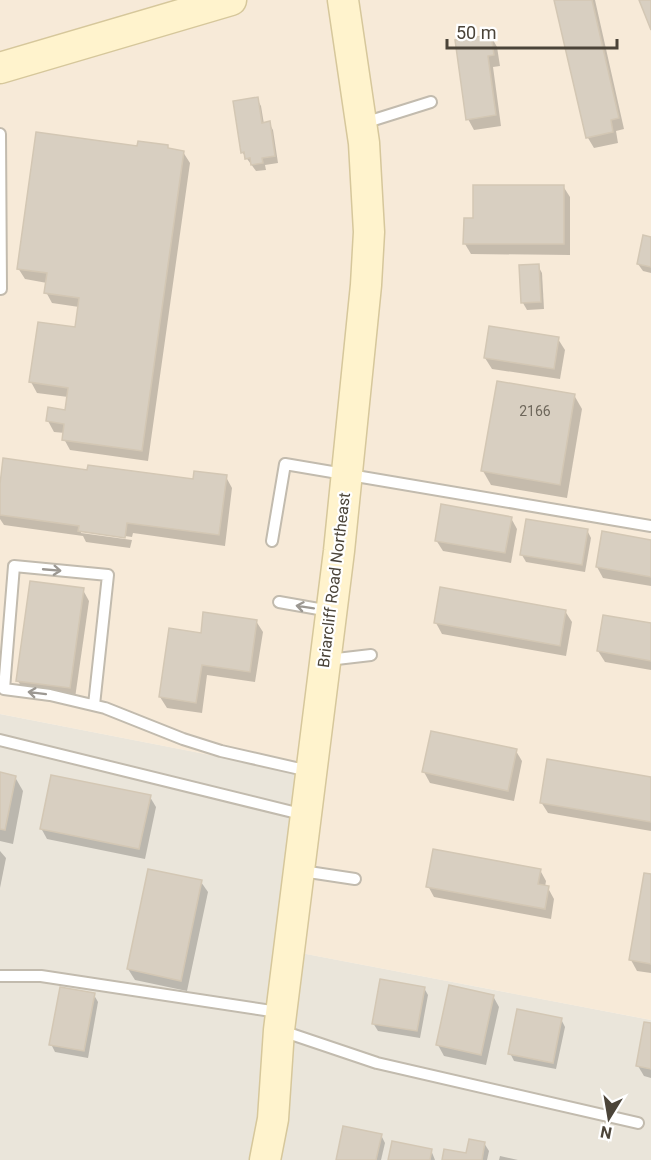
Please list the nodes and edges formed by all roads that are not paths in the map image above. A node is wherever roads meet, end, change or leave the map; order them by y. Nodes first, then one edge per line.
1 (231, 0) edge
2 (343, 0) edge
3 (0, 68) edge
4 (432, 102) dead end
5 (361, 124) junction
6 (0, 134) edge
7 (1, 289) edge
8 (346, 475) junction
9 (651, 526) edge
10 (272, 541) dead end
11 (279, 602) dead end
12 (331, 611) junction
13 (371, 655) dead end
14 (324, 660) junction
15 (94, 705) junction
16 (0, 740) edge
17 (311, 772) junction
18 (306, 815) junction
19 (299, 871) junction
20 (355, 879) dead end
21 (0, 976) edge
22 (280, 1021) junction
23 (638, 1123) dead end
24 (265, 1160) edge

1 - 3 main road
2 - 5 main road, Briarcliff Road Northeast
4 - 5 lane
5 - 8 main road, Briarcliff Road Northeast
6 - 7 lane
8 - 9 lane
8 - 10 lane
8 - 12 main road, Briarcliff Road Northeast
12 -> 11 lane
12 - 14 main road, Briarcliff Road Northeast
13 - 14 lane
14 - 17 main road, Briarcliff Road Northeast
15 -> 15 lane
15 - 17 lane
16 - 18 lane
17 - 18 main road, Briarcliff Road Northeast
18 - 19 main road, Briarcliff Road Northeast
19 - 20 lane
19 - 22 main road, Briarcliff Road Northeast
21 - 22 lane
22 - 23 lane
22 - 24 main road, Briarcliff Road Northeast

